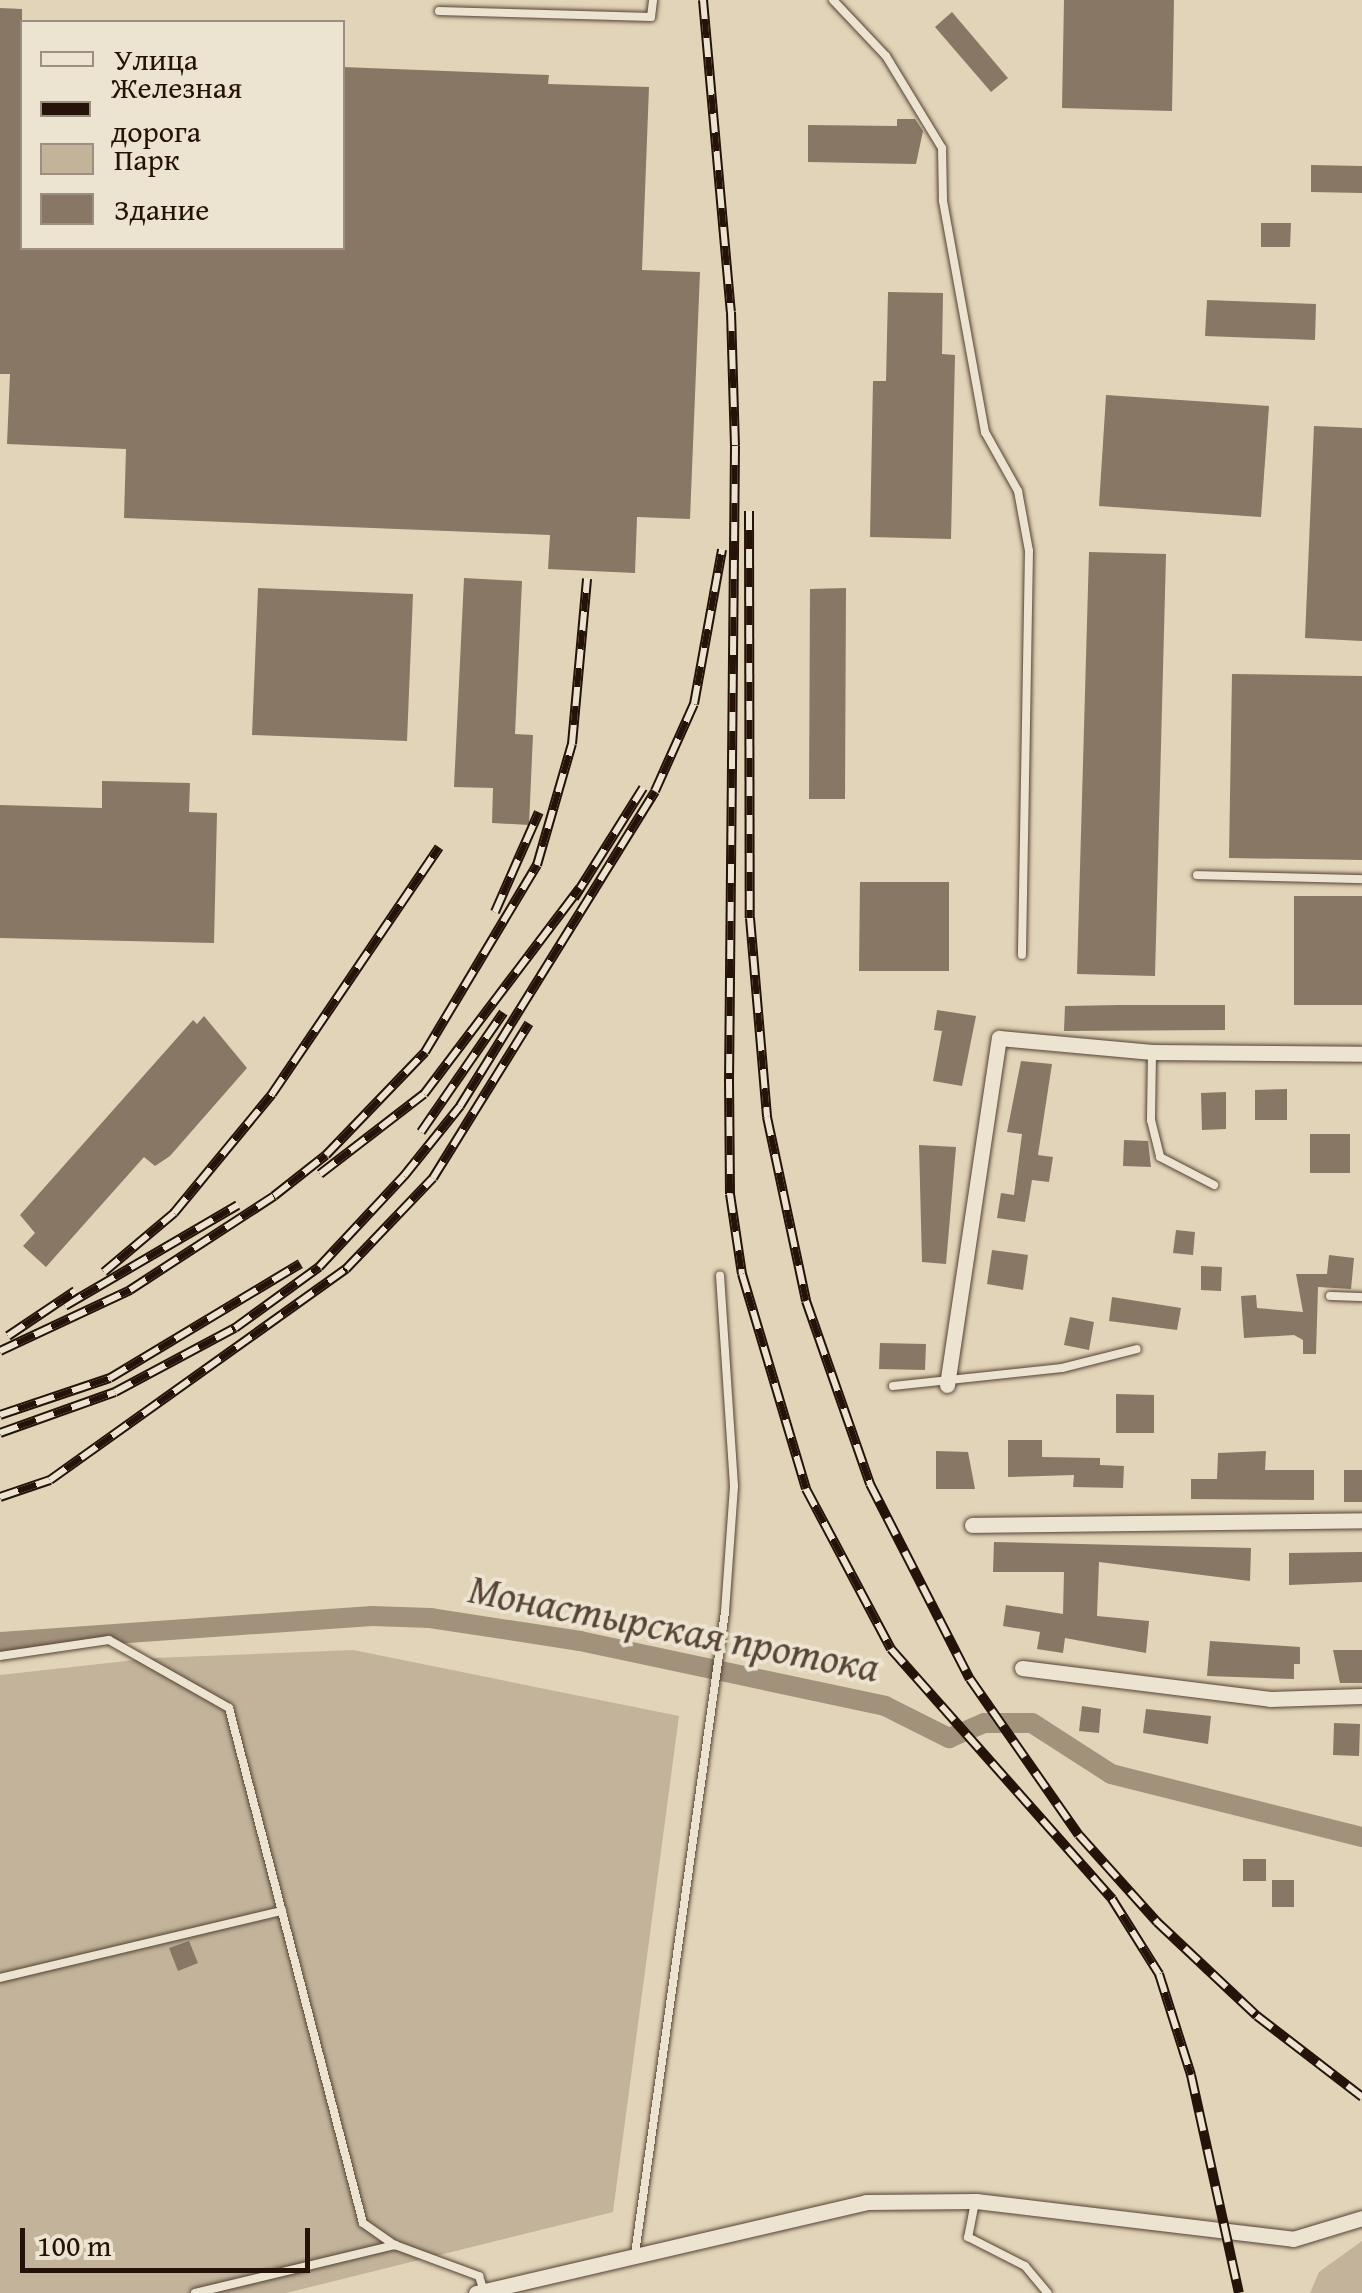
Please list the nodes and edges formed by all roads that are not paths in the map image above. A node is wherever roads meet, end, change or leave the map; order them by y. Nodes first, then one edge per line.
1 (653, 0) edge
2 (833, 0) edge
3 (440, 12) dead end
4 (1197, 875) dead end
5 (1362, 879) edge
6 (1022, 954) dead end
7 (1152, 1052) junction
8 (1362, 1054) edge
9 (1214, 1186) dead end
10 (720, 1275) dead end
11 (1330, 1296) dead end
12 (1362, 1297) edge
13 (1137, 1349) dead end
14 (947, 1384) junction
15 (893, 1386) dead end
16 (1362, 1520) edge
17 (972, 1525) dead end
18 (0, 1656) edge
19 (1022, 1668) dead end
20 (1362, 1696) edge
21 (282, 1911) junction
22 (0, 1978) edge
23 (976, 2201) junction
24 (1362, 2218) edge
25 (395, 2246) junction
26 (636, 2254) junction
27 (480, 2292) edge
28 (195, 2293) edge
29 (1048, 2293) edge

1 - 3 lane
2 - 6 lane
4 - 5 lane
7 - 8 street
7 - 9 lane
7 - 14 street
10 - 26 lane
11 - 12 lane
13 - 14 lane
14 - 15 lane
16 - 17 street
18 - 21 lane
19 - 20 street
21 - 22 lane
21 - 25 lane
23 - 24 street
23 - 26 street
23 - 29 lane
25 - 27 lane
25 - 28 lane
26 - 27 street

